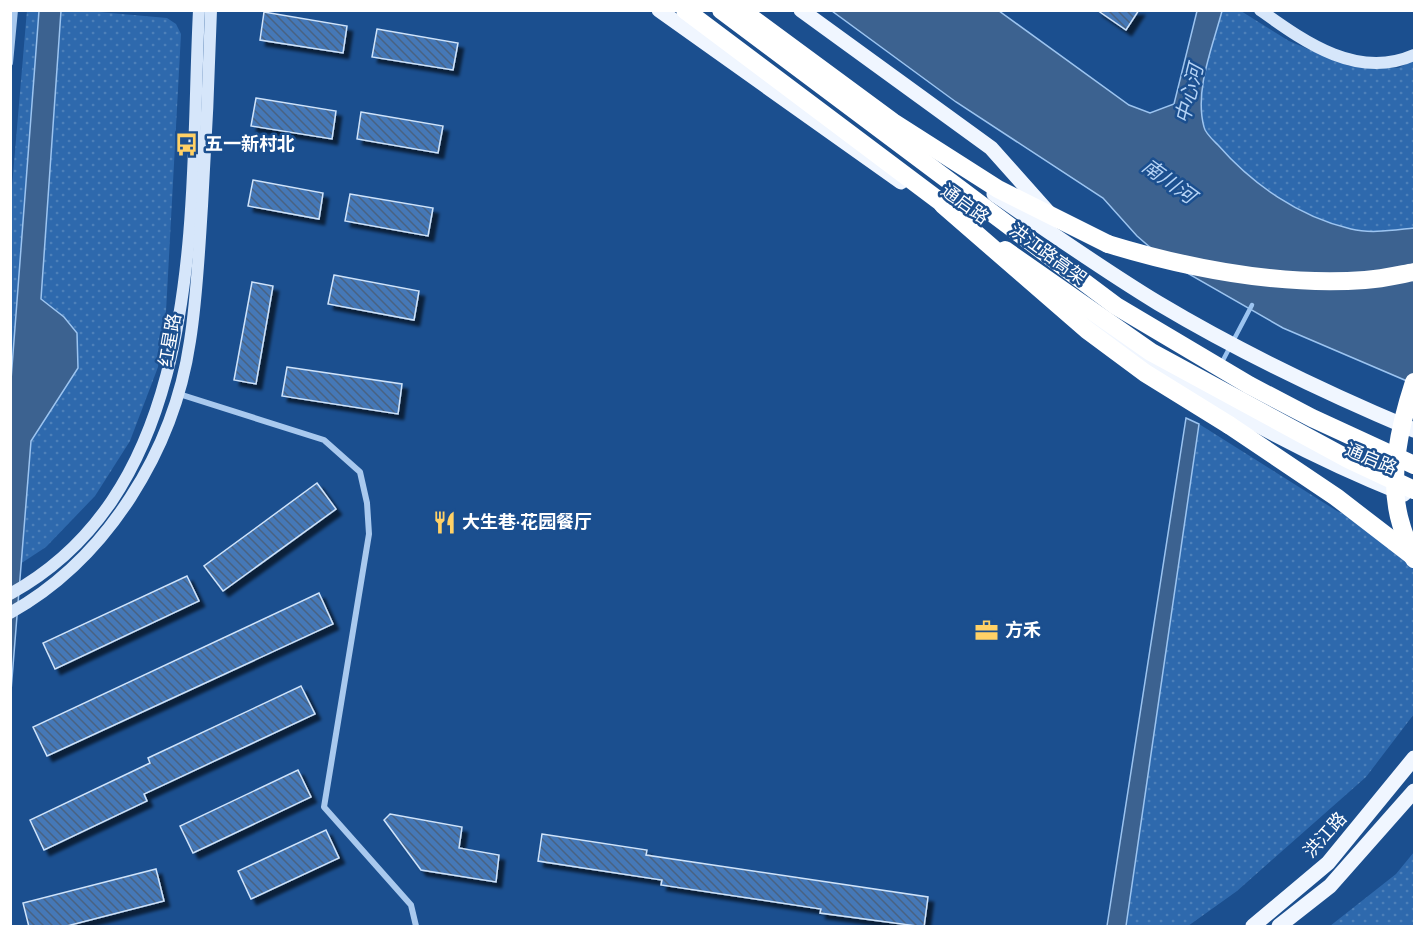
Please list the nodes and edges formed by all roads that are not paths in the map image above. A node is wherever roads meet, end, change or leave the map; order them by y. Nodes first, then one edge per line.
1 (15, 10) edge
2 (199, 10) edge
3 (212, 10) edge
4 (658, 10) edge
5 (685, 10) edge
6 (720, 10) edge
7 (731, 10) edge
8 (741, 10) edge
9 (801, 10) edge
10 (1260, 10) edge
11 (1414, 55) edge
12 (10, 63) edge
13 (943, 205) junction
14 (1414, 272) edge
15 (1113, 274) junction
16 (1414, 382) edge
17 (178, 394) junction
18 (1414, 430) edge
19 (1414, 465) edge
20 (1414, 489) edge
21 (1414, 499) edge
22 (1414, 558) edge
23 (10, 594) edge
24 (10, 613) edge
25 (1414, 758) edge
26 (1414, 791) edge
27 (416, 927) edge
28 (1253, 927) edge
29 (1279, 927) edge

1 - 12 street
2 - 23 main road, 红星路
3 - 17 main road, 红星路
4 - 21 main road, 通启路
5 - 13 highway, 洪江路高架
6 - 19 highway, 洪江路高架
7 - 15 main road, 通启路
8 - 14 highway, bridge
9 - 15 main road
10 - 11 main road
13 - 20 highway, 洪江路高架, bridge
13 - 22 highway, bridge
15 - 18 main road, 通启路
16 - 22 highway, bridge
17 - 24 main road, 红星路
17 - 27 street
25 - 28 main road, 洪江路
26 - 29 main road, 洪江路

